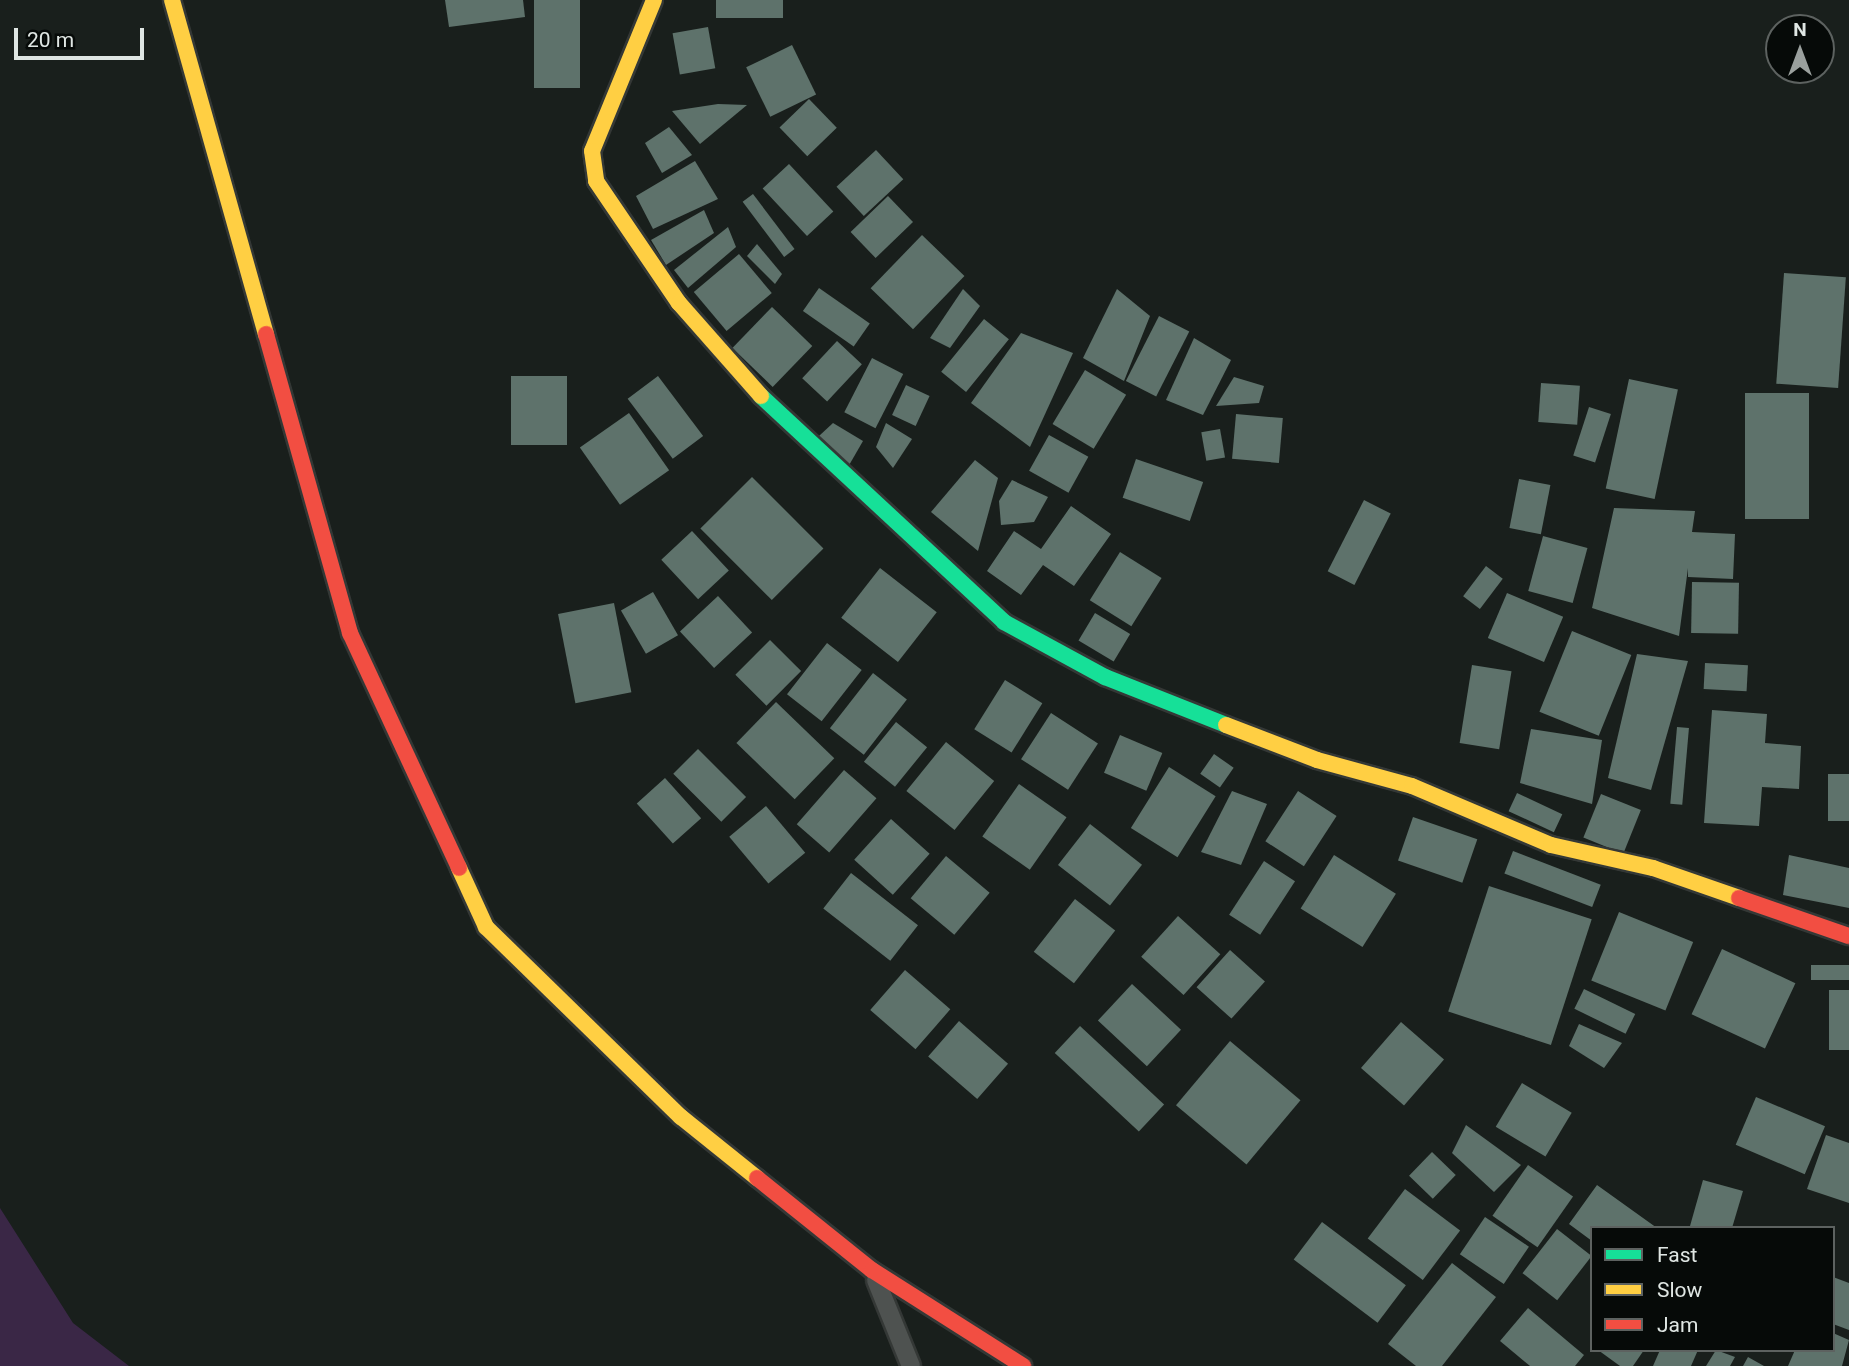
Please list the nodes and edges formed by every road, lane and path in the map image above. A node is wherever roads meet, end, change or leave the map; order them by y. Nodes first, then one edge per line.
1 (172, 0) edge
2 (654, 0) edge
3 (1849, 936) edge
4 (872, 1270) junction
5 (911, 1366) edge
6 (1023, 1366) edge

1 - 4 street
2 - 3 street
4 - 5 lane
4 - 6 street

